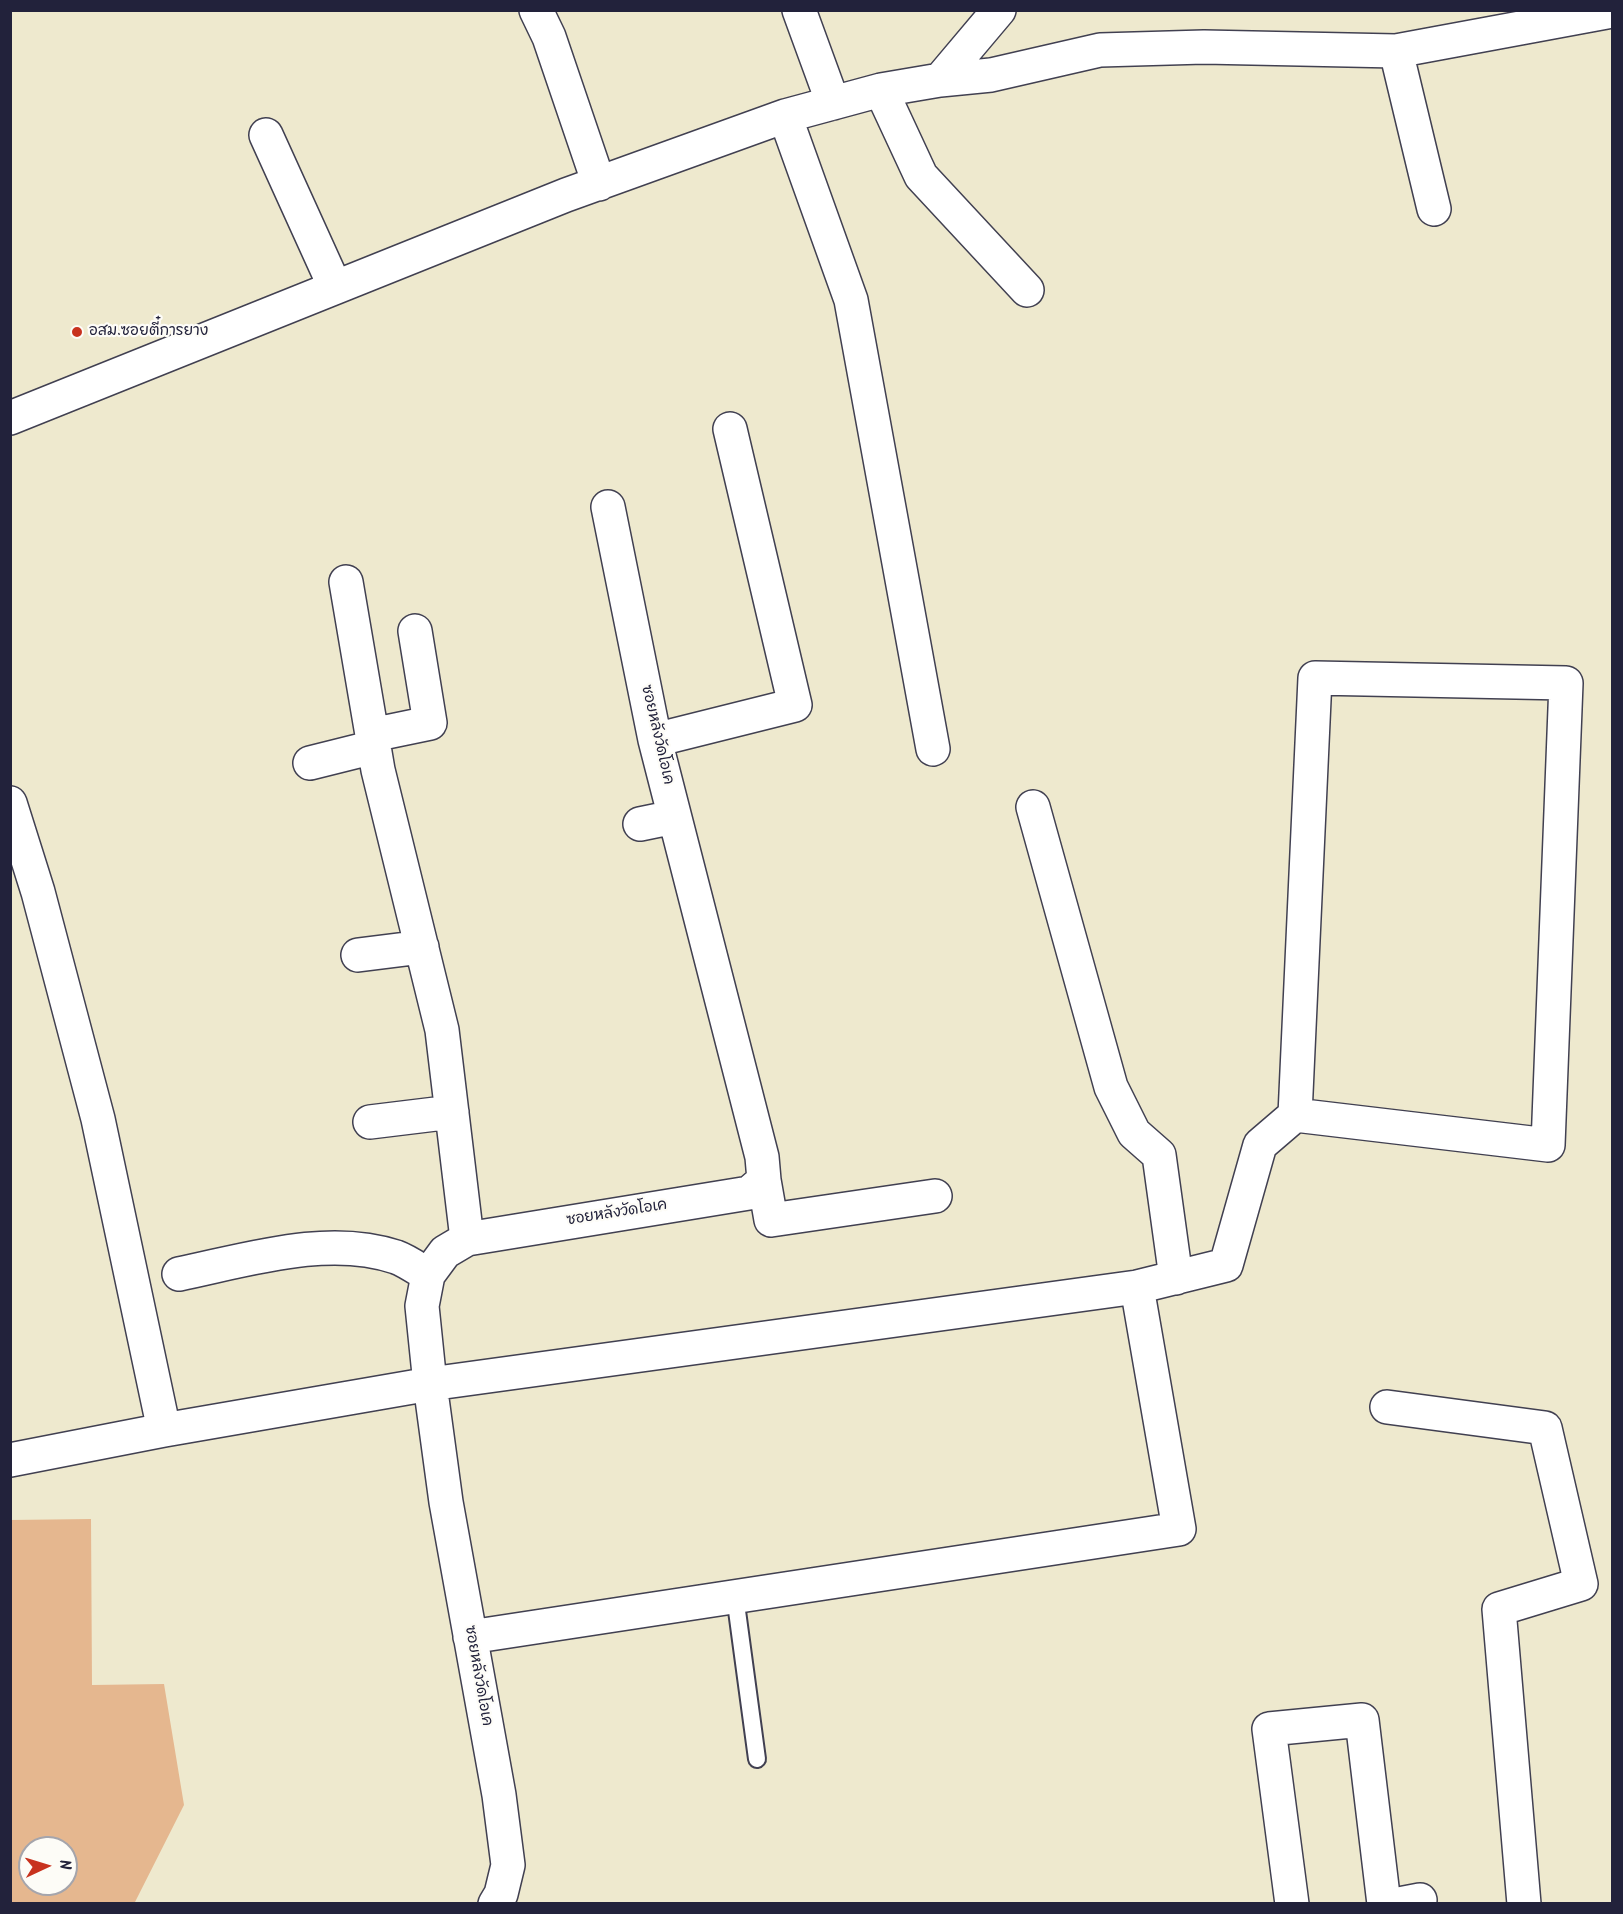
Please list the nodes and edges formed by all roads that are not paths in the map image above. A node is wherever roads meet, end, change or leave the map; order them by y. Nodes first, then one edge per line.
1 (536, 10) edge
2 (799, 10) edge
3 (999, 10) edge
4 (1612, 12) edge
5 (1396, 51) junction
6 (940, 80) junction
7 (880, 90) junction
8 (834, 103) junction
9 (785, 116) junction
10 (266, 135) dead end
11 (599, 184) junction
12 (1434, 210) dead end
13 (335, 287) junction
14 (1027, 290) dead end
15 (10, 418) edge
16 (730, 429) dead end
17 (609, 507) dead end
18 (346, 582) dead end
19 (416, 631) dead end
20 (656, 740) junction
21 (373, 741) junction
22 (933, 749) dead end
23 (310, 763) dead end
24 (10, 803) edge
25 (1033, 807) dead end
26 (674, 817) junction
27 (640, 824) dead end
28 (422, 947) junction
29 (358, 956) dead end
30 (452, 1112) junction
31 (1295, 1115) junction
32 (370, 1122) dead end
33 (764, 1180) junction
34 (935, 1196) dead end
35 (466, 1239) junction
36 (179, 1274) dead end
37 (429, 1275) junction
38 (1176, 1278) junction
39 (1137, 1287) junction
40 (430, 1384) junction
41 (1387, 1407) dead end
42 (164, 1430) junction
43 (10, 1460) edge
44 (735, 1596) junction
45 (470, 1636) junction
46 (757, 1759) dead end
47 (495, 1904) edge
48 (1292, 1904) edge
49 (1384, 1904) edge
50 (1524, 1904) edge

1 - 11 street
2 - 8 street
3 - 6 street
4 - 5 street
5 - 6 street
5 - 12 street
6 - 7 street
7 - 8 street
7 - 14 street
8 - 9 street
9 - 11 street
9 - 22 street
10 - 13 street
11 - 13 street
13 - 15 street
16 - 20 street
17 - 20 street, ซอยหลังวัดโอเค
18 - 21 street
19 - 21 street
20 - 26 street, ซอยหลังวัดโอเค
21 - 23 street
21 - 28 street
24 - 42 street
25 - 38 street
26 - 27 street
26 - 33 street, ซอยหลังวัดโอเค
28 - 29 street
28 - 30 street
30 - 32 street
30 - 35 street
31 - 31 street
31 - 38 street
33 - 34 street
33 - 35 street, ซอยหลังวัดโอเค
35 - 37 street, ซอยหลังวัดโอเค
36 - 37 street
37 - 40 street, ซอยหลังวัดโอเค
38 - 39 street
39 - 40 street
39 - 44 street
40 - 42 street
40 - 45 street, ซอยหลังวัดโอเค
41 - 50 street
42 - 43 street
44 - 45 street
44 - 46 lane
45 - 47 street, ซอยหลังวัดโอเค
48 - 49 street

